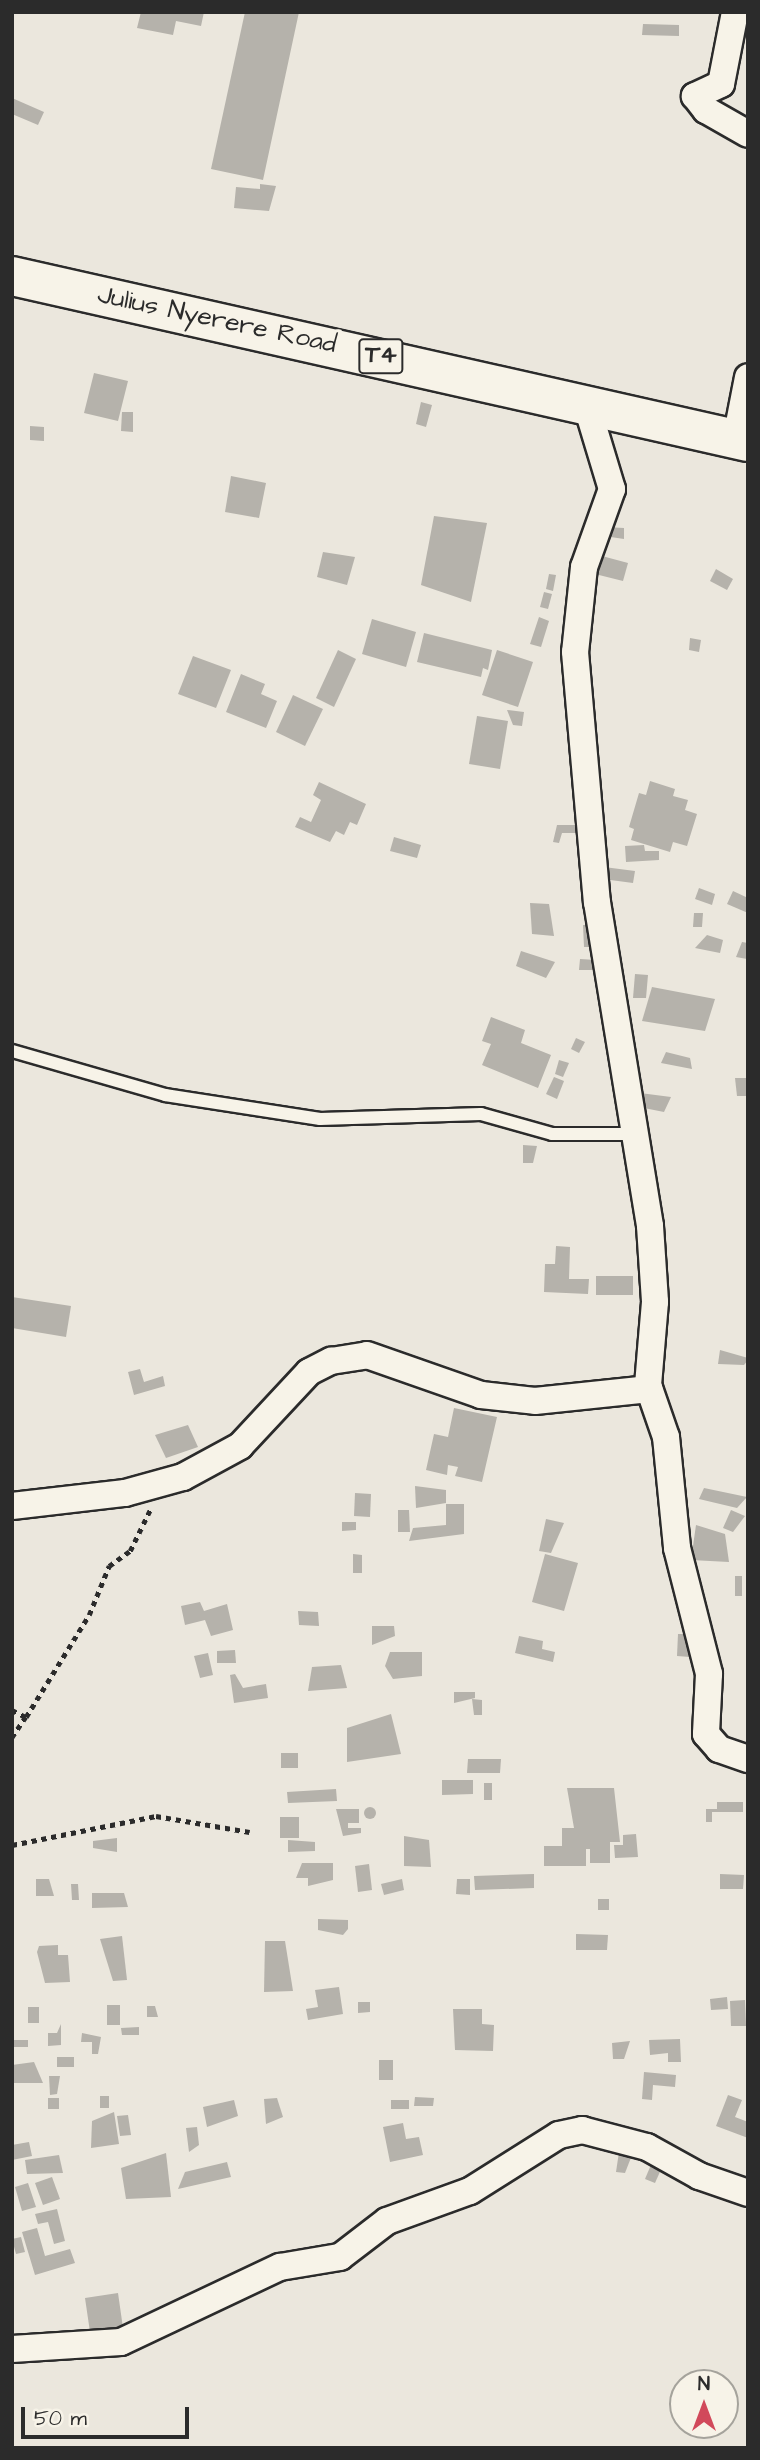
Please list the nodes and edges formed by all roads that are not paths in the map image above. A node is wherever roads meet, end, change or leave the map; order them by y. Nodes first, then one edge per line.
1 (735, 12) edge
2 (748, 134) edge
3 (12, 276) edge
4 (748, 377) edge
5 (586, 403) junction
6 (742, 440) edge
7 (12, 1051) edge
8 (635, 1134) junction
9 (649, 1389) junction
10 (12, 1506) edge
11 (748, 1759) edge
12 (748, 2193) edge
13 (12, 2348) edge

1 - 2 street
3 - 5 highway, Julius Nyerere Road / T4
4 - 6 street
5 - 6 highway, Julius Nyerere Road / T4
5 - 8 street
7 - 8 lane
8 - 9 street
9 - 10 street
9 - 11 street
12 - 13 street

